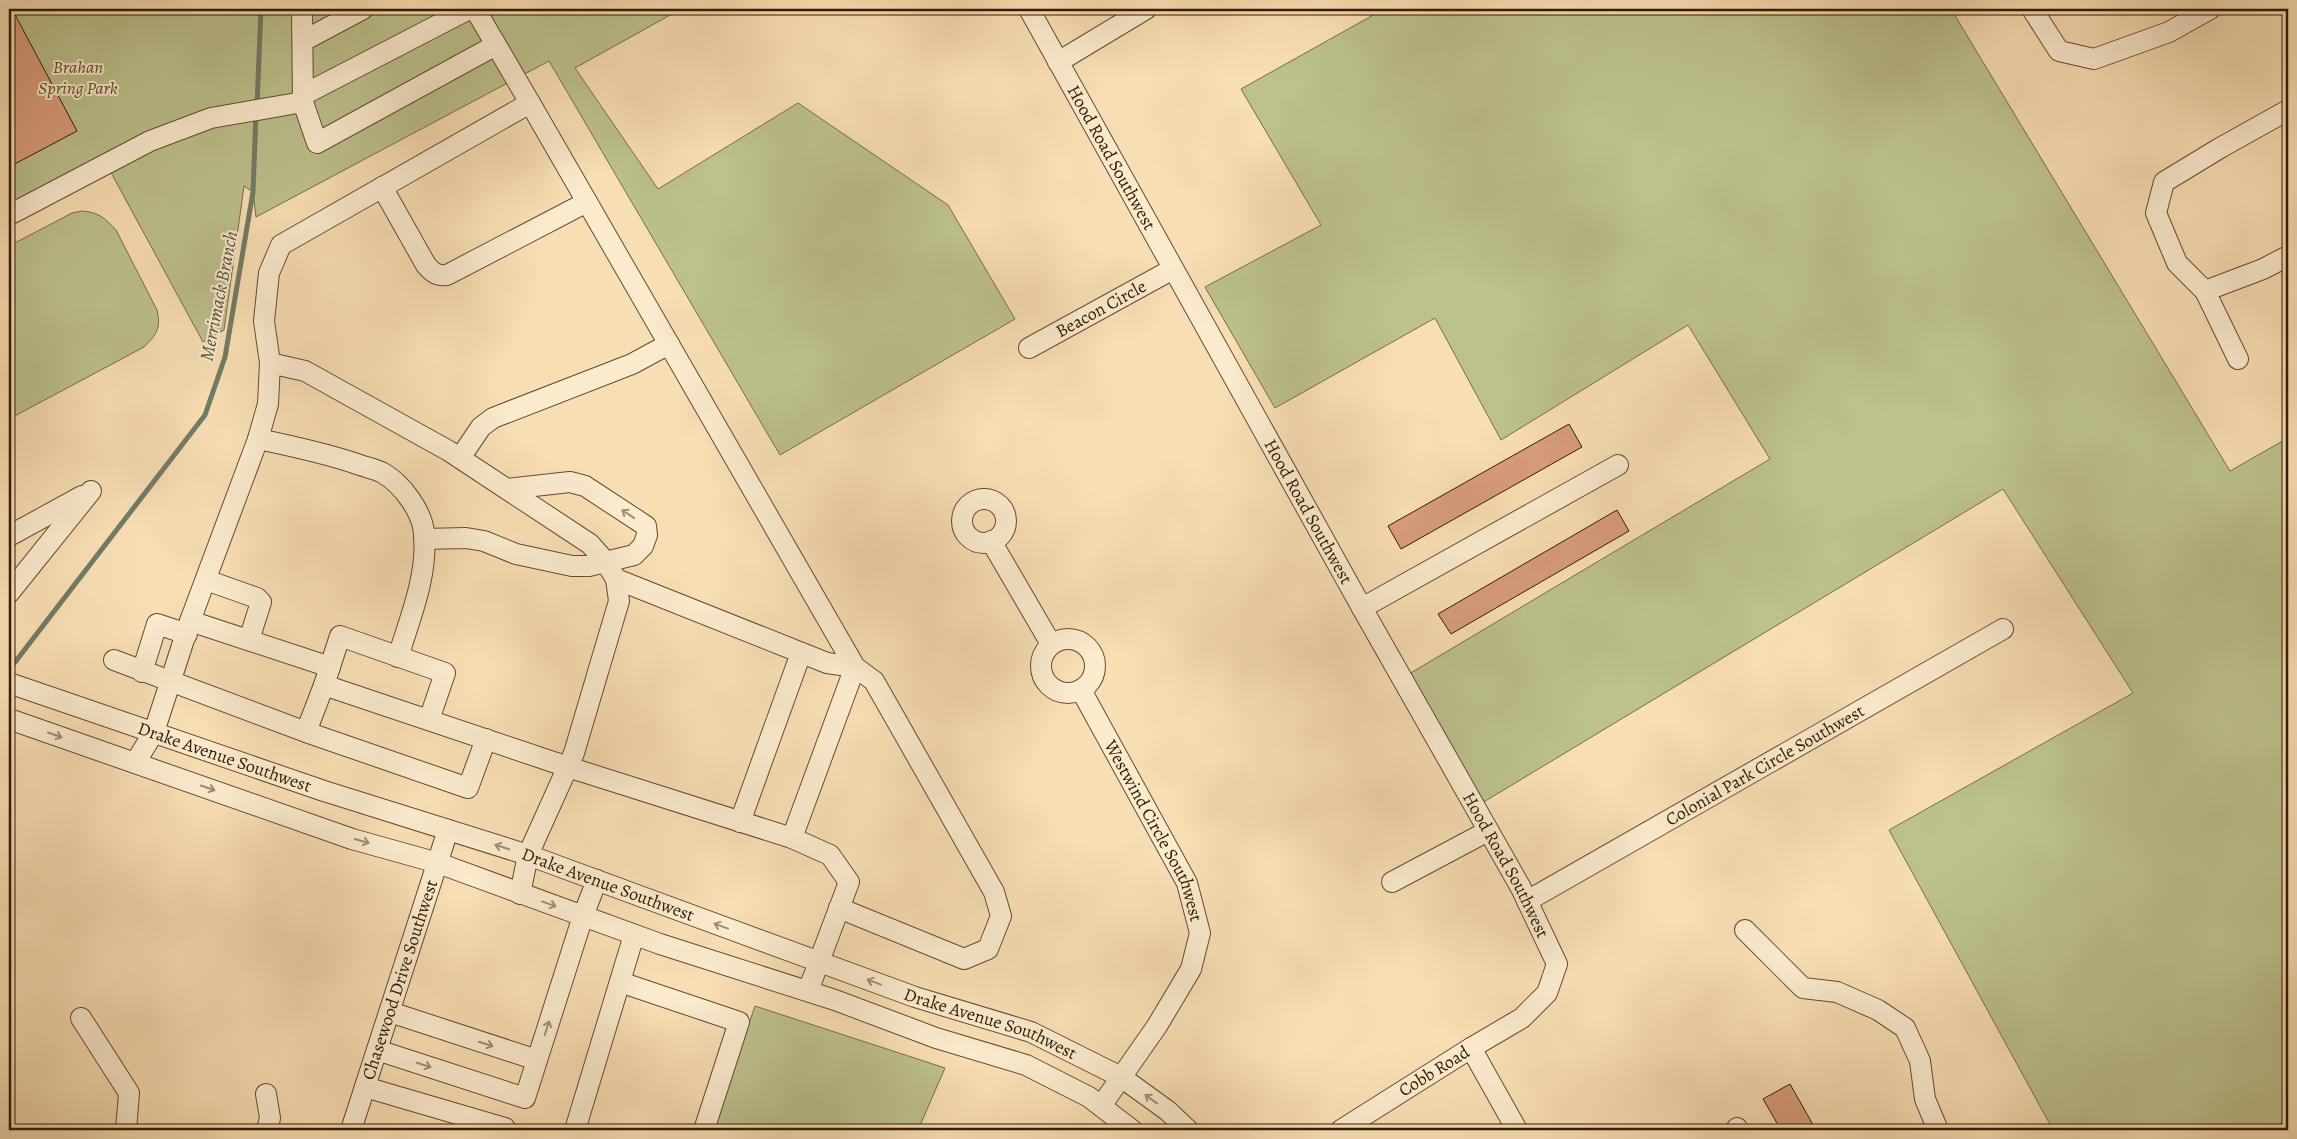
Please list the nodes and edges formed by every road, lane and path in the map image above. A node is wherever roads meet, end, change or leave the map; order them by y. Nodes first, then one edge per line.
1 (302, 9) edge
2 (363, 9) edge
3 (469, 9) edge
4 (475, 9) edge
5 (1029, 9) edge
6 (1146, 9) edge
7 (2032, 9) edge
8 (2210, 9) edge
9 (303, 41) junction
10 (496, 45) junction
11 (1058, 62) junction
12 (303, 99) junction
13 (530, 104) junction
14 (2288, 110) edge
15 (382, 187) junction
16 (587, 202) junction
17 (9, 215) edge
18 (2288, 256) edge
19 (1173, 269) junction
20 (2205, 291) junction
21 (669, 344) junction
22 (1029, 348) dead end
23 (2238, 359) dead end
24 (270, 362) junction
25 (258, 439) junction
26 (460, 458) junction
27 (1618, 465) dead end
28 (507, 489) junction
29 (9, 536) edge
30 (424, 539) junction
31 (991, 541) dead end
32 (605, 561) junction
33 (616, 579) junction
34 (206, 580) junction
35 (9, 593) edge
36 (1362, 608) junction
37 (189, 627) junction
38 (2003, 629) dead end
39 (249, 640) junction
40 (1051, 644) junction
41 (801, 653) junction
42 (398, 657) junction
43 (114, 660) dead end
44 (855, 667) junction
45 (142, 672) junction
46 (327, 676) junction
47 (9, 683) edge
48 (172, 683) junction
49 (1081, 690) junction
50 (9, 719) edge
51 (429, 720) junction
52 (154, 732) junction
53 (306, 732) junction
54 (486, 739) junction
55 (135, 762) junction
56 (568, 767) junction
57 (740, 822) junction
58 (448, 830) junction
59 (1488, 831) junction
60 (792, 838) junction
61 (528, 855) junction
62 (438, 863) junction
63 (597, 880) junction
64 (1392, 882) dead end
65 (520, 894) junction
66 (1527, 901) junction
67 (839, 908) junction
68 (583, 916) junction
69 (1745, 930) dead end
70 (634, 935) junction
71 (819, 961) junction
72 (620, 982) junction
73 (808, 991) junction
74 (390, 1012) junction
75 (1527, 1013) joint
76 (81, 1018) dead end
77 (1471, 1048) junction
78 (377, 1050) junction
79 (537, 1060) junction
80 (1121, 1077) junction
81 (365, 1087) junction
82 (266, 1094) dead end
83 (1100, 1106) junction
84 (126, 1130) edge
85 (267, 1130) edge
86 (351, 1130) edge
87 (504, 1130) edge
88 (575, 1130) edge
89 (704, 1130) edge
90 (1132, 1130) edge
91 (1188, 1130) edge
92 (1342, 1130) edge
93 (1517, 1130) edge
94 (1938, 1130) edge

1 - 9 street
2 - 9 street
3 - 12 street
4 - 10 street
5 - 11 street, Hood Road Southwest
6 - 11 street
7 - 8 street
9 - 12 street
10 - 12 street
10 - 13 street
11 - 19 street, Hood Road Southwest
12 - 17 street
13 - 15 street
13 - 16 street
14 - 20 street
15 - 16 street
15 - 24 street
16 - 21 street
18 - 20 street
19 - 22 street, Beacon Circle
19 - 36 street, Hood Road Southwest
20 - 23 street
21 - 26 street
21 - 44 street
24 - 25 street
24 - 26 street
25 - 30 street
25 - 34 street
26 - 28 street
27 - 36 street
28 - 32 street
32 -> 28 street
29 - 35 street
30 - 32 street
30 - 42 street
31 - 40 street
32 - 33 street
33 - 41 street
33 - 56 street
34 - 37 street
34 - 39 street
36 - 59 street, Hood Road Southwest
37 - 39 street
37 - 45 street
37 - 48 street
38 - 66 street, Colonial Park Circle Southwest
39 - 46 street
40 - 49 street
40 - 49 street
41 - 44 street
41 - 57 street
42 - 46 street
42 - 51 street
43 - 45 street
44 - 60 street
44 - 67 street
45 - 48 street
46 - 51 street
46 - 53 street
47 - 52 street, Drake Avenue Southwest
48 - 52 street
48 - 53 street
49 - 80 street, Westwind Circle Southwest
50 -> 55 street, Drake Avenue Southwest
51 - 54 street
52 - 55 street
52 - 58 street, Drake Avenue Southwest
53 - 54 street
54 - 56 street
55 -> 62 street, Drake Avenue Southwest
56 - 57 street
56 - 61 street
57 - 60 street
61 -> 58 street, Drake Avenue Southwest
58 - 62 street, Chasewood Drive Southwest
59 - 64 street
59 - 66 street, Hood Road Southwest
60 - 67 street
61 - 63 street, Drake Avenue Southwest
61 - 65 street
62 - 65 street, Drake Avenue Southwest
62 - 74 street, Chasewood Drive Southwest
63 - 68 street
71 -> 63 street, Drake Avenue Southwest
65 -> 68 street, Drake Avenue Southwest
66 - 75 street, Hood Road Southwest
67 - 71 street
68 - 70 street, Drake Avenue Southwest
79 -> 68 street
69 - 94 street
70 - 72 street
70 - 73 street, Drake Avenue Southwest
71 - 73 street
80 -> 71 street, Drake Avenue Southwest
72 - 88 street
72 - 89 street
73 - 83 street, Drake Avenue Southwest
74 - 78 street, Chasewood Drive Southwest
74 -> 79 street
75 - 77 street, Cobb Road
76 - 84 street
77 - 92 street, Cobb Road
77 - 93 street
78 -> 79 street
78 - 81 street, Chasewood Drive Southwest
80 - 83 street, Westwind Circle Southwest
91 -> 80 street, Drake Avenue Southwest
81 - 86 street, Chasewood Drive Southwest
81 - 87 street
82 - 85 street
83 - 90 street, Drake Avenue Southwest

